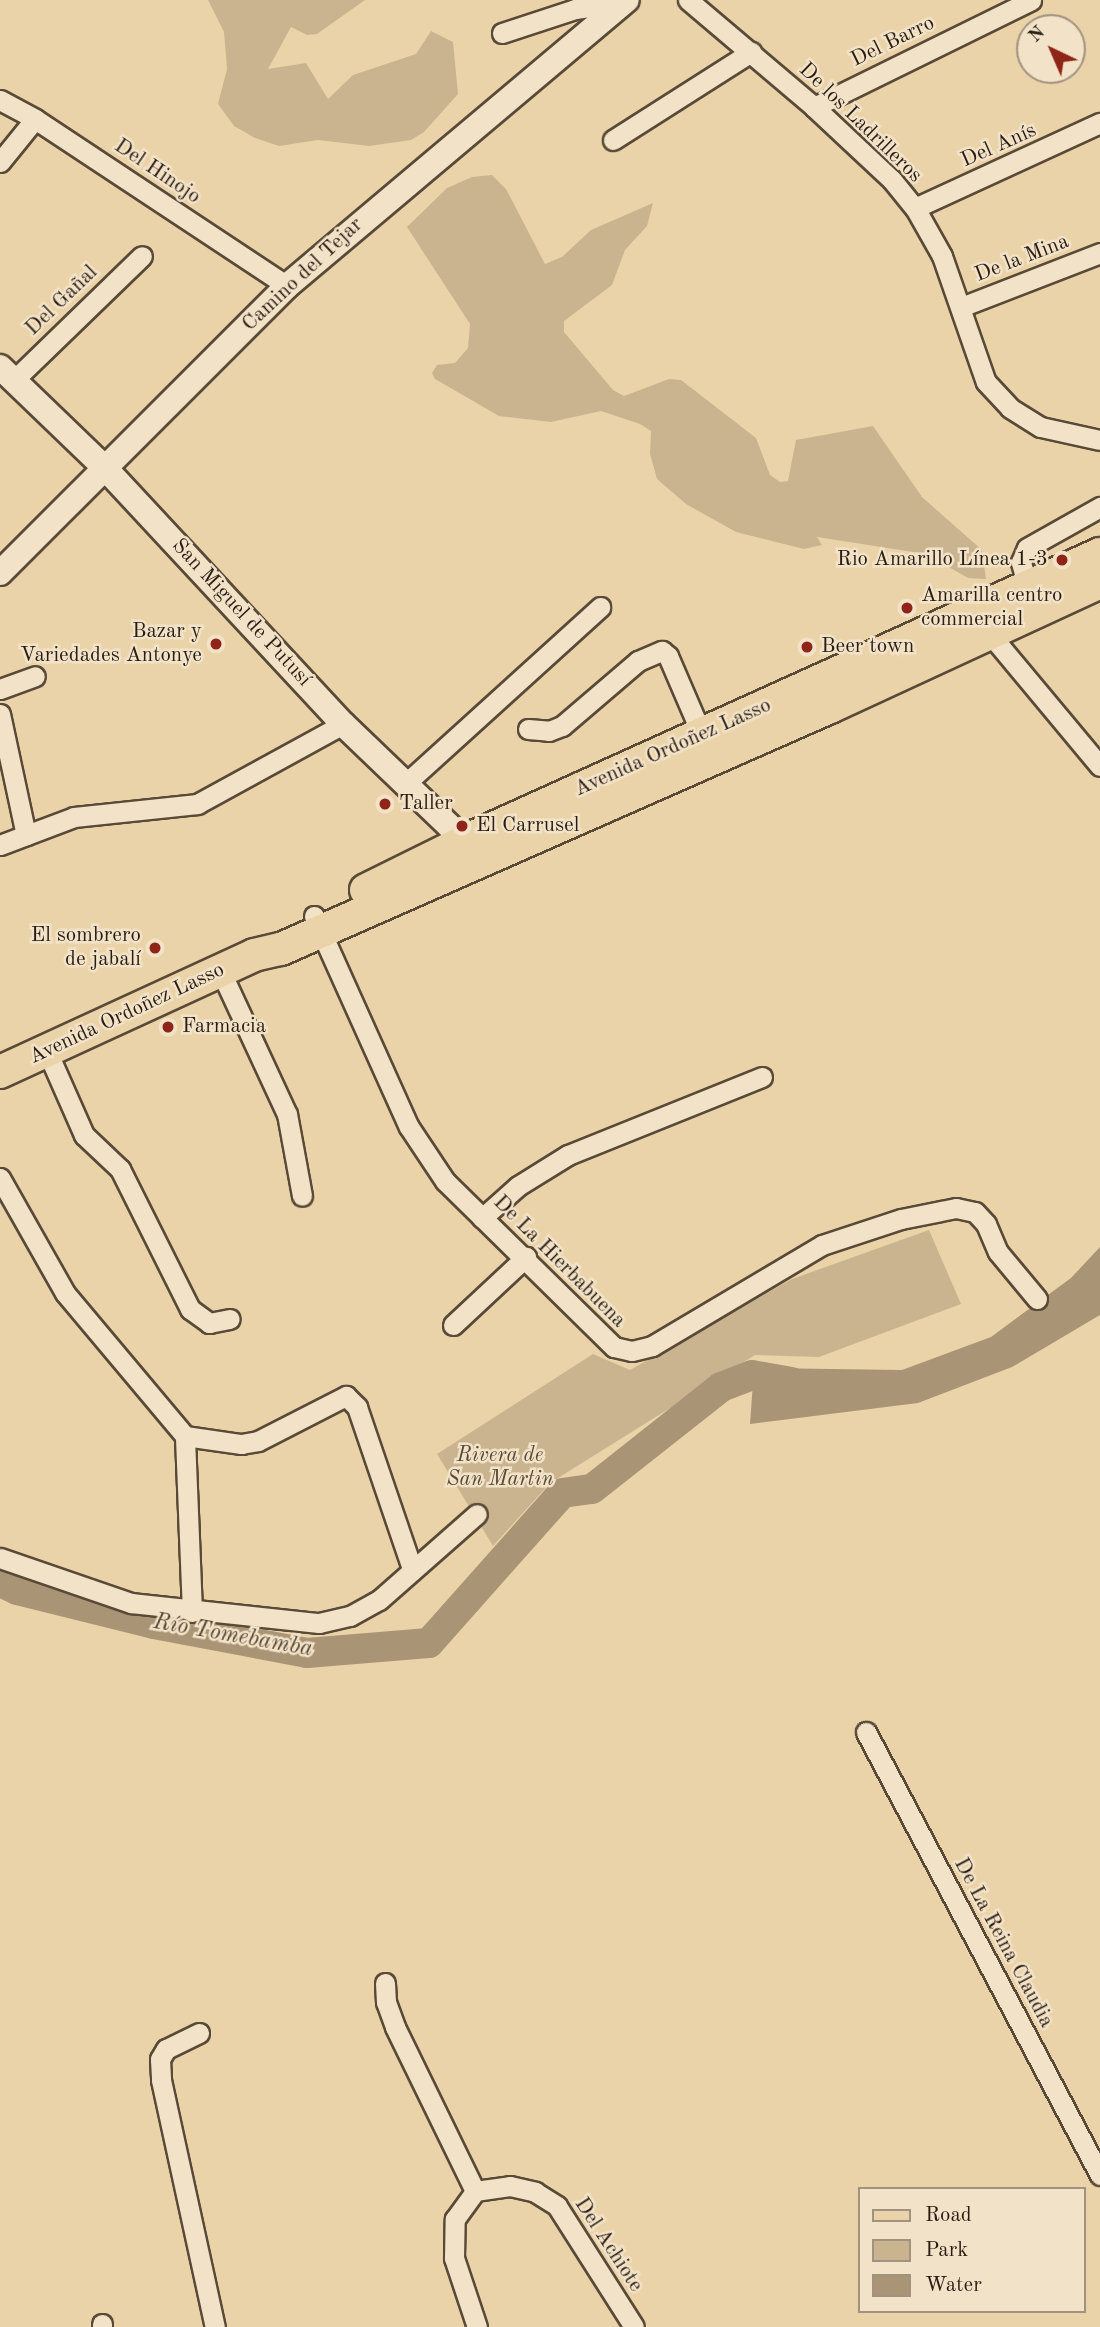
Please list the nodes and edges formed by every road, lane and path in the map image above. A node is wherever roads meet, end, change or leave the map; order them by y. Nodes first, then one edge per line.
1 (688, 0) edge
2 (1031, 0) edge
3 (626, 1) edge
4 (502, 33) dead end
5 (751, 52) junction
6 (0, 100) edge
7 (814, 107) junction
8 (35, 119) junction
9 (1100, 123) edge
10 (613, 140) dead end
11 (0, 162) edge
12 (915, 208) junction
13 (1100, 253) edge
14 (142, 256) dead end
15 (287, 286) junction
16 (961, 307) junction
17 (7, 373) edge
18 (1100, 440) edge
19 (105, 468) junction
20 (1100, 507) edge
21 (1100, 554) edge
22 (0, 573) edge
23 (1100, 582) edge
24 (1028, 587) junction
25 (600, 607) dead end
26 (989, 633) junction
27 (35, 676) dead end
28 (0, 689) edge
29 (0, 714) edge
30 (343, 724) junction
31 (528, 729) dead end
32 (702, 735) junction
33 (1100, 766) edge
34 (404, 785) junction
35 (26, 835) junction
36 (0, 845) edge
37 (471, 852) junction
38 (318, 923) junction
39 (221, 972) junction
40 (47, 1051) junction
41 (0, 1072) edge
42 (762, 1077) dead end
43 (0, 1178) edge
44 (302, 1196) dead end
45 (482, 1218) junction
46 (526, 1257) junction
47 (1037, 1299) dead end
48 (230, 1319) dead end
49 (453, 1325) dead end
50 (185, 1436) junction
51 (477, 1514) dead end
52 (0, 1558) edge
53 (412, 1569) junction
54 (192, 1612) junction
55 (866, 1732) dead end
56 (385, 1983) dead end
57 (199, 2033) dead end
58 (1100, 2175) edge
59 (475, 2191) junction
60 (215, 2327) edge
61 (477, 2327) edge
62 (634, 2327) edge

1 - 5 street, De los Ladrilleros
2 - 7 street, Del Barro
3 - 4 street
3 - 15 street, Camino del Tejar
5 - 7 street, De los Ladrilleros
5 - 10 street
6 - 8 street, Del Hinojo
7 - 12 street, De los Ladrilleros
8 - 11 street
8 - 15 street, Del Hinojo
9 - 12 street, Del Anís
12 - 16 street, De los Ladrilleros
13 - 16 street, De la Mina
14 - 17 street, Del Gañal
15 - 19 street, Camino del Tejar
16 - 18 street, De los Ladrilleros
17 - 19 street, San Miguel de Putusí
19 - 22 street, Camino del Tejar
19 - 30 street, San Miguel de Putusí
20 - 24 street
21 - 24 main road, Avenida Ordoñez Lasso
23 - 26 main road, Avenida Ordoñez Lasso
24 - 32 main road, Avenida Ordoñez Lasso
25 - 34 street
26 - 33 street
26 - 37 main road, Avenida Ordoñez Lasso
27 - 28 street
29 - 35 street
30 - 34 street, San Miguel de Putusí
30 - 35 street
31 - 32 street
32 - 37 main road, Avenida Ordoñez Lasso
34 - 37 street, San Miguel de Putusí
35 - 36 street
37 - 38 main road, Avenida Ordoñez Lasso
38 - 39 main road, Avenida Ordoñez Lasso
38 - 45 street, De La Hierbabuena
39 - 40 main road, Avenida Ordoñez Lasso
39 - 44 street
40 - 41 main road, Avenida Ordoñez Lasso
40 - 48 street
42 - 45 street
43 - 50 street
45 - 46 street, De La Hierbabuena
46 - 47 street, De La Hierbabuena
46 - 49 street
50 - 53 street
50 - 54 street
51 - 53 street
52 - 54 street
53 - 54 street
55 - 58 street, De La Reina Claudia
56 - 59 street
57 - 60 street
59 - 61 street
59 - 62 street, Del Achiote

